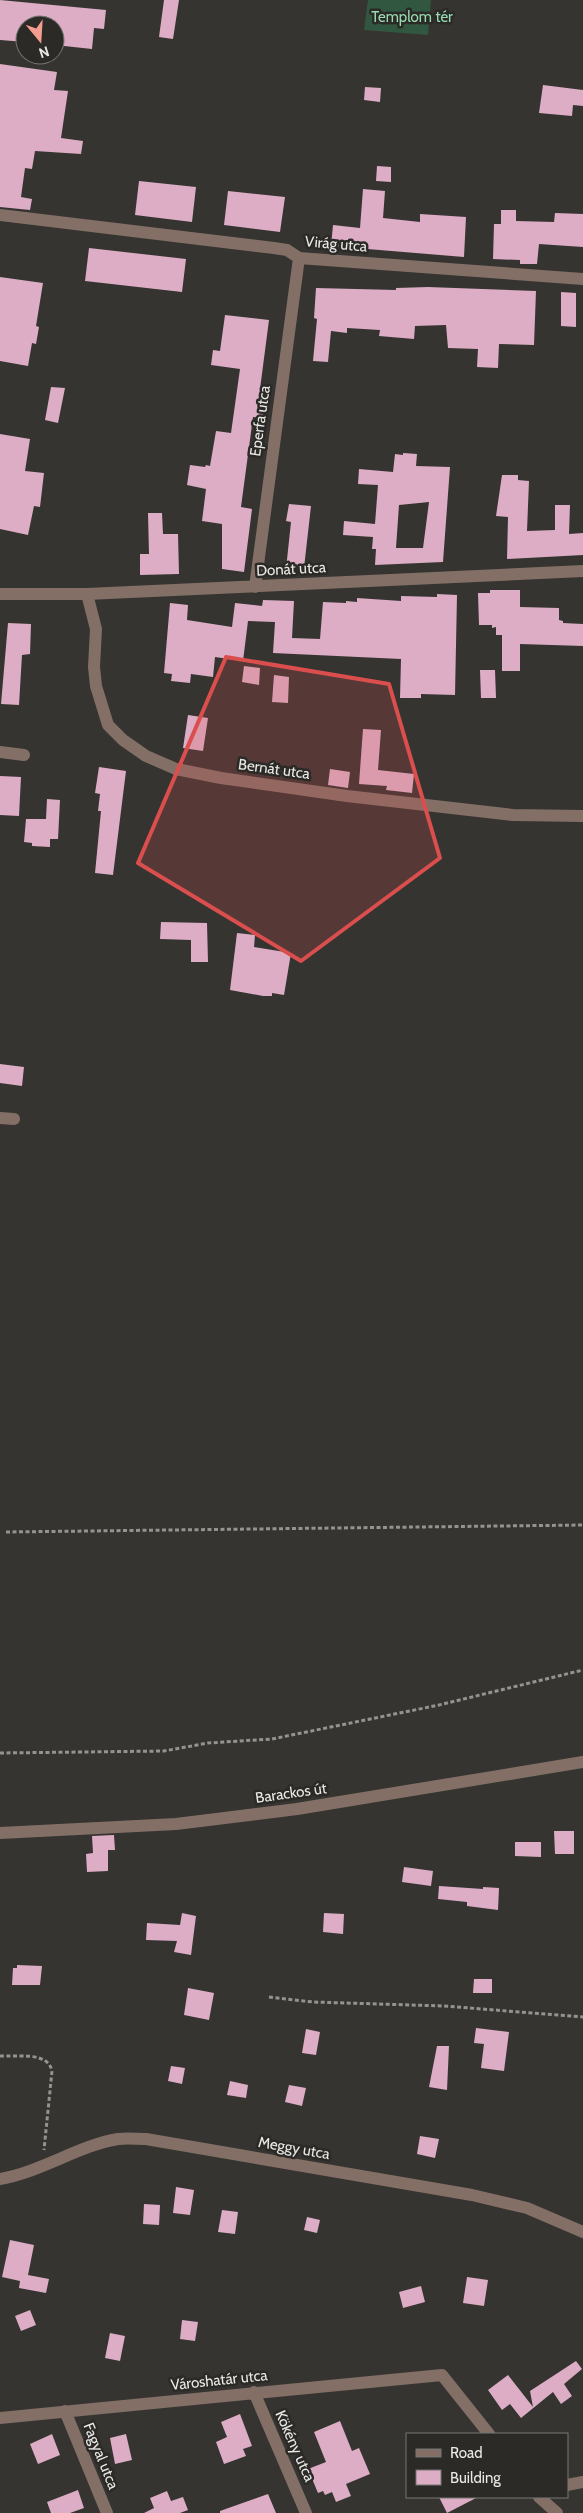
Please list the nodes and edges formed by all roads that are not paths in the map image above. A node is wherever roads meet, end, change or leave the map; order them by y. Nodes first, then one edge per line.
1 (0, 215) edge
2 (299, 258) junction
3 (583, 279) edge
4 (583, 571) edge
5 (255, 587) junction
6 (0, 594) edge
7 (86, 594) junction
8 (0, 752) edge
9 (24, 755) dead end
10 (583, 816) edge
11 (0, 1118) edge
12 (14, 1119) dead end
13 (583, 1762) edge
14 (0, 1833) edge
15 (0, 2179) edge
16 (583, 2232) edge
17 (254, 2392) junction
18 (65, 2411) junction
19 (0, 2418) edge
20 (488, 2433) edge
21 (583, 2482) edge
22 (568, 2485) edge
23 (542, 2498) edge
24 (107, 2513) edge
25 (306, 2513) edge
26 (541, 2513) edge
27 (556, 2513) edge

1 - 2 street, Virág utca
2 - 3 street, Virág utca
2 - 5 street, Eperfa utca
4 - 5 street, Donát utca
5 - 7 street, Donát utca
6 - 7 street, Donát utca
7 - 10 street, Bernát utca
8 - 9 street
11 - 12 street
13 - 14 street, Barackos út
15 - 16 street, Meggy utca
17 - 18 street, Városhatár utca
17 - 20 street, Városhatár utca
17 - 25 street, Kökény utca
18 - 19 street, Városhatár utca
18 - 24 street, Fagyal utca
21 - 22 street
23 - 26 street
23 - 27 street

